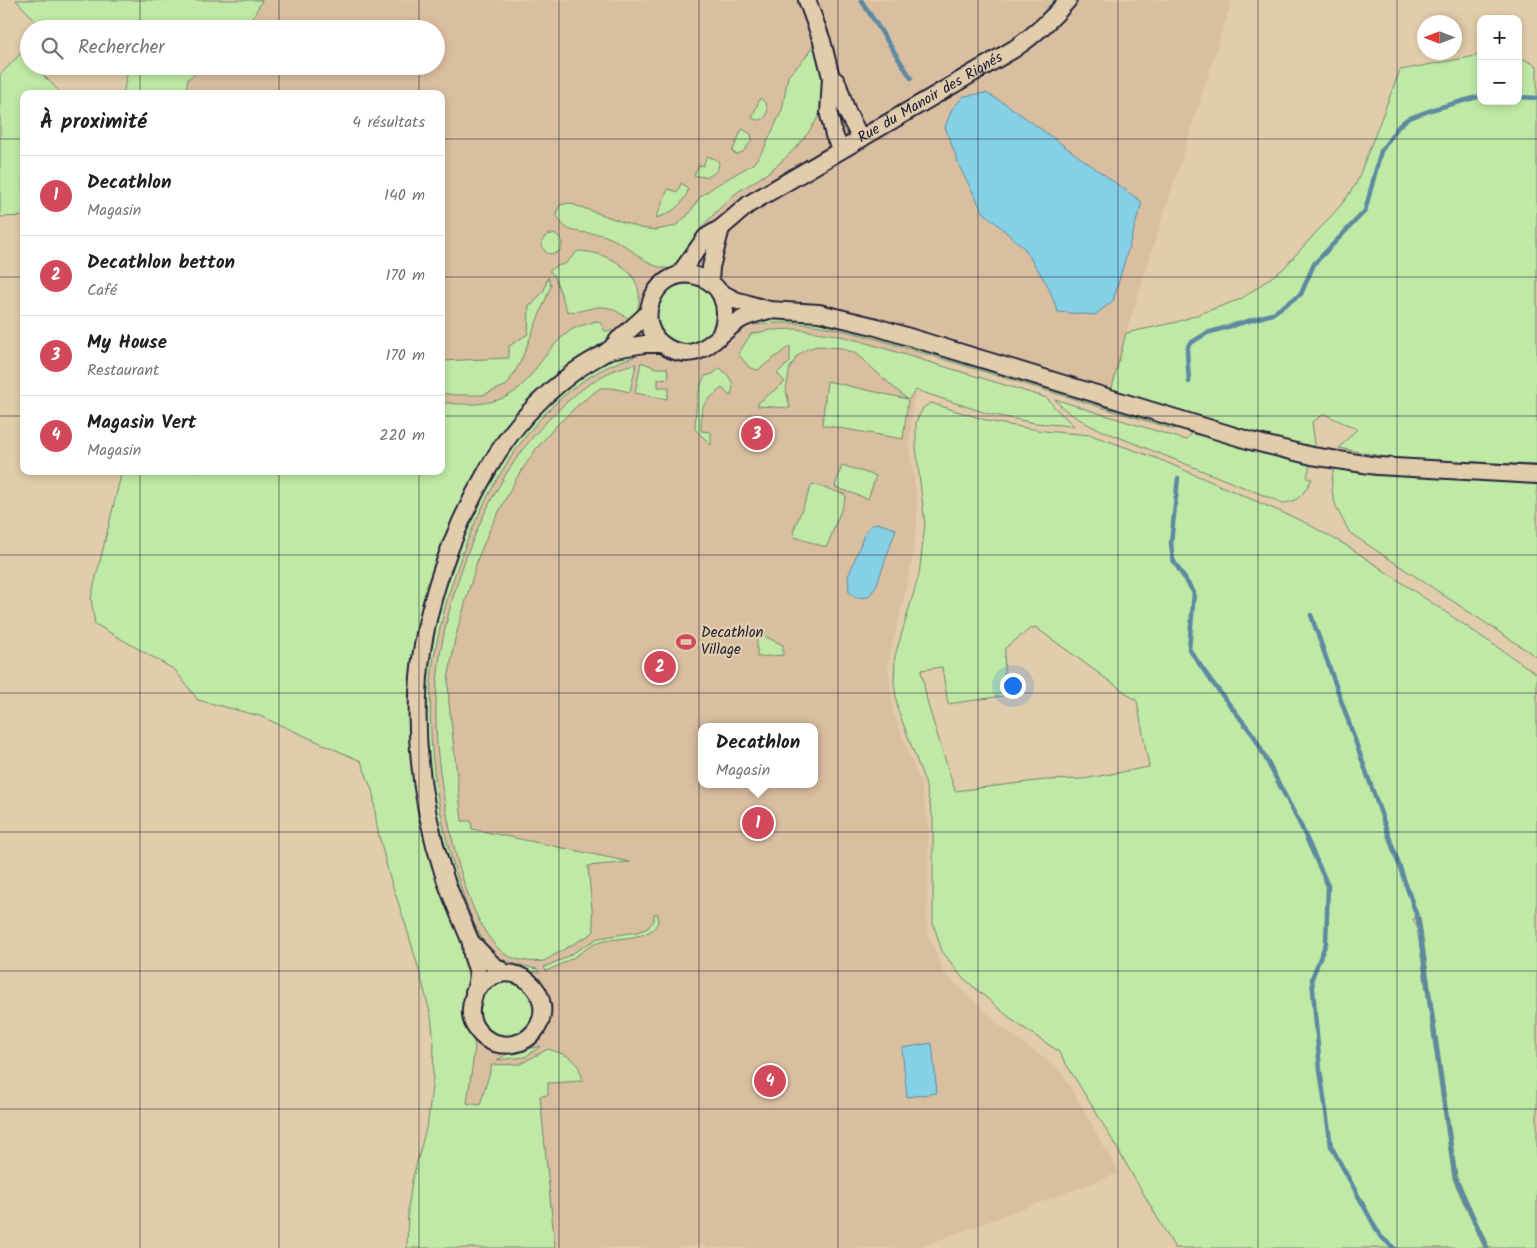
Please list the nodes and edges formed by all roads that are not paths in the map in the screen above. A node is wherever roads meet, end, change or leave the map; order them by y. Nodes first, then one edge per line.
1 (807, 0) edge
2 (1068, 0) edge
3 (831, 77) junction
4 (861, 140) junction
5 (841, 150) junction
6 (721, 228) junction
7 (679, 275) junction
8 (715, 287) junction
9 (769, 310) junction
10 (648, 313) junction
11 (720, 334) junction
12 (662, 344) junction
13 (609, 350) junction
14 (1537, 474) edge
15 (471, 942) junction
16 (505, 973) junction
17 (474, 992) junction

1 - 3 street
2 - 4 street, Rue du Manoir des Rignés
3 - 4 street
3 - 5 street
4 - 5 street, Rue du Manoir des Rignés
5 - 6 street, Rue du Manoir des Rignés
6 - 7 street, Rue du Manoir des Rignés
6 - 8 street
7 - 8 street
7 - 10 street
8 - 9 street
8 - 11 street
9 - 11 street
9 - 14 street
10 - 12 street
10 - 13 street
11 - 12 street
12 - 13 street
13 - 15 street
15 - 16 street
15 - 17 street
16 - 17 street
16 - 17 street

